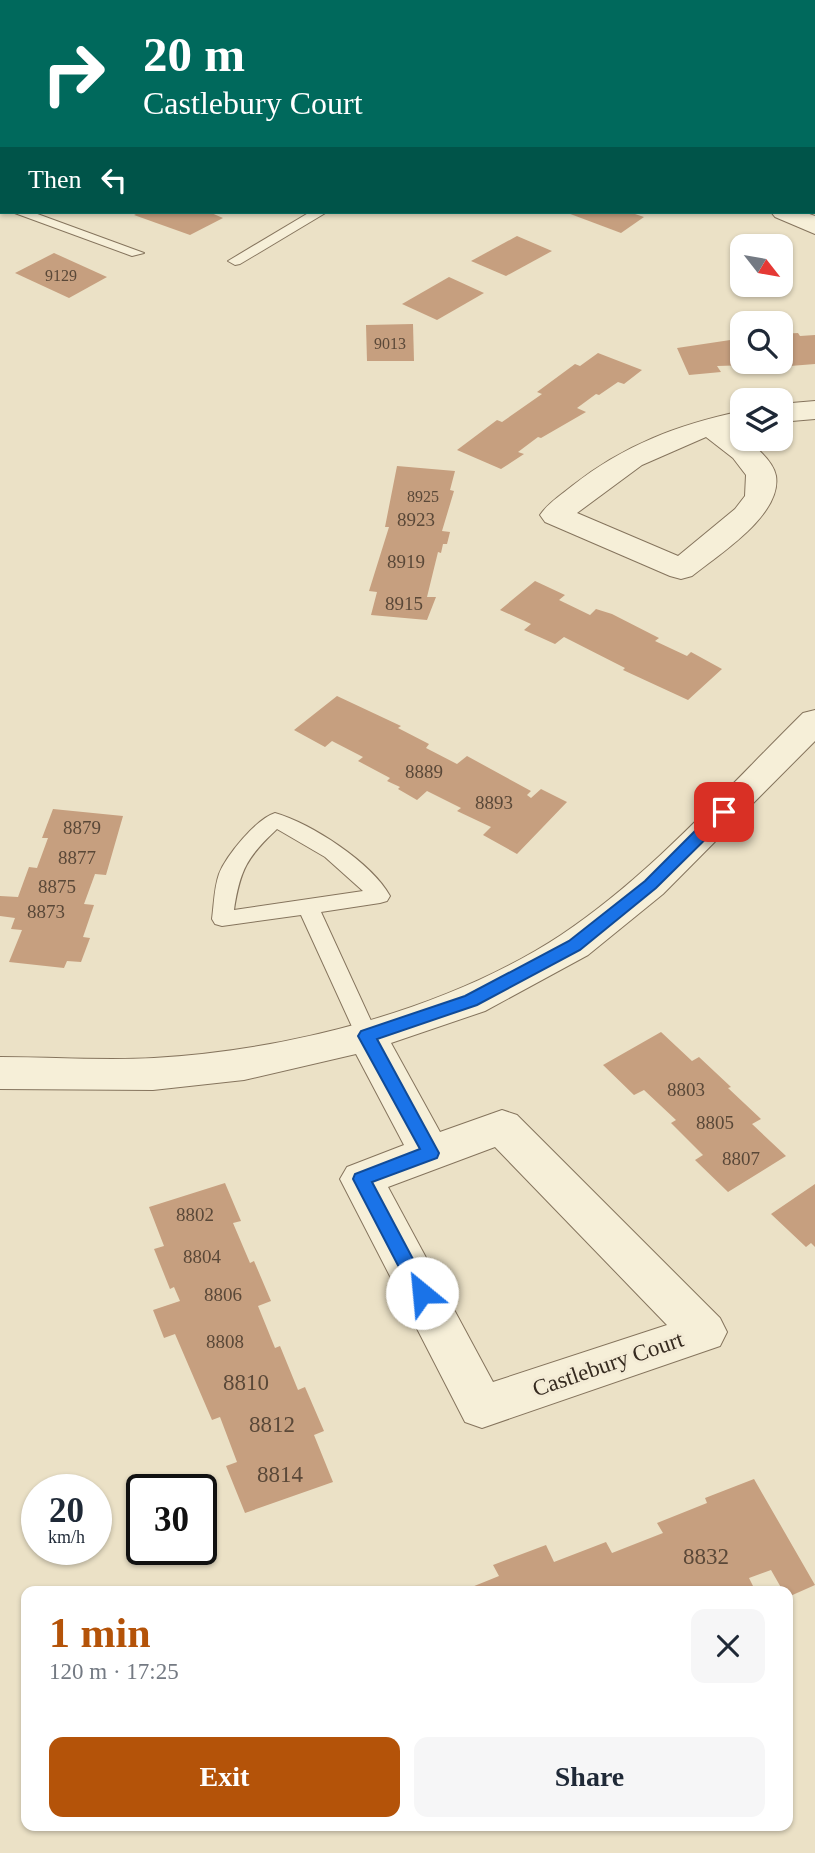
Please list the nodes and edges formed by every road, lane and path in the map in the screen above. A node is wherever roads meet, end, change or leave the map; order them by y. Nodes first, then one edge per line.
1 (25, 214) edge
2 (317, 214) edge
3 (788, 214) edge
4 (815, 226) edge
5 (137, 253) dead end
6 (235, 261) dead end
7 (815, 410) edge
8 (793, 412) edge
9 (730, 422) edge
10 (711, 426) junction
11 (815, 721) edge
12 (308, 907) junction
13 (367, 1036) junction
14 (0, 1073) edge
15 (430, 1153) junction

1 - 5 lane
2 - 6 lane
3 - 4 street
7 - 8 street
9 - 10 street
10 - 10 street
11 - 13 street
12 - 12 lane
12 - 13 lane
13 - 14 street
13 - 15 street
15 - 15 street, Castlebury Court

